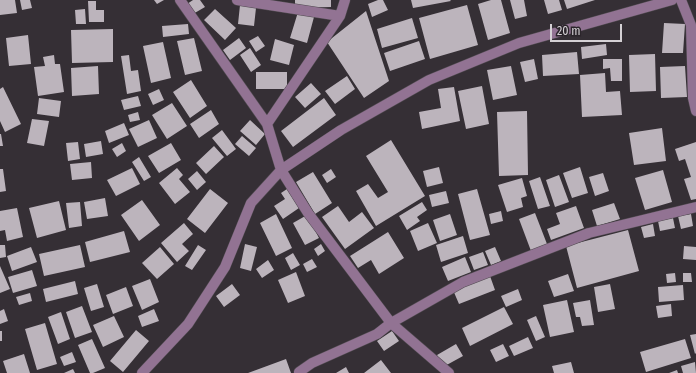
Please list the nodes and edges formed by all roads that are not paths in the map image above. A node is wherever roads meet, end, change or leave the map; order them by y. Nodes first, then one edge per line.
1 (180, 0) edge
2 (238, 0) edge
3 (345, 0) edge
4 (672, 0) edge
5 (681, 0) edge
6 (340, 16) junction
7 (696, 111) edge
8 (268, 124) junction
9 (281, 170) junction
10 (696, 207) edge
11 (391, 323) junction
12 (142, 373) edge
13 (300, 373) edge
14 (449, 373) edge

1 - 8 street
2 - 6 street
3 - 6 street
4 - 9 street
5 - 7 street
6 - 8 street
8 - 9 street
9 - 11 street
9 - 12 street
10 - 11 street
11 - 13 street
11 - 14 street

